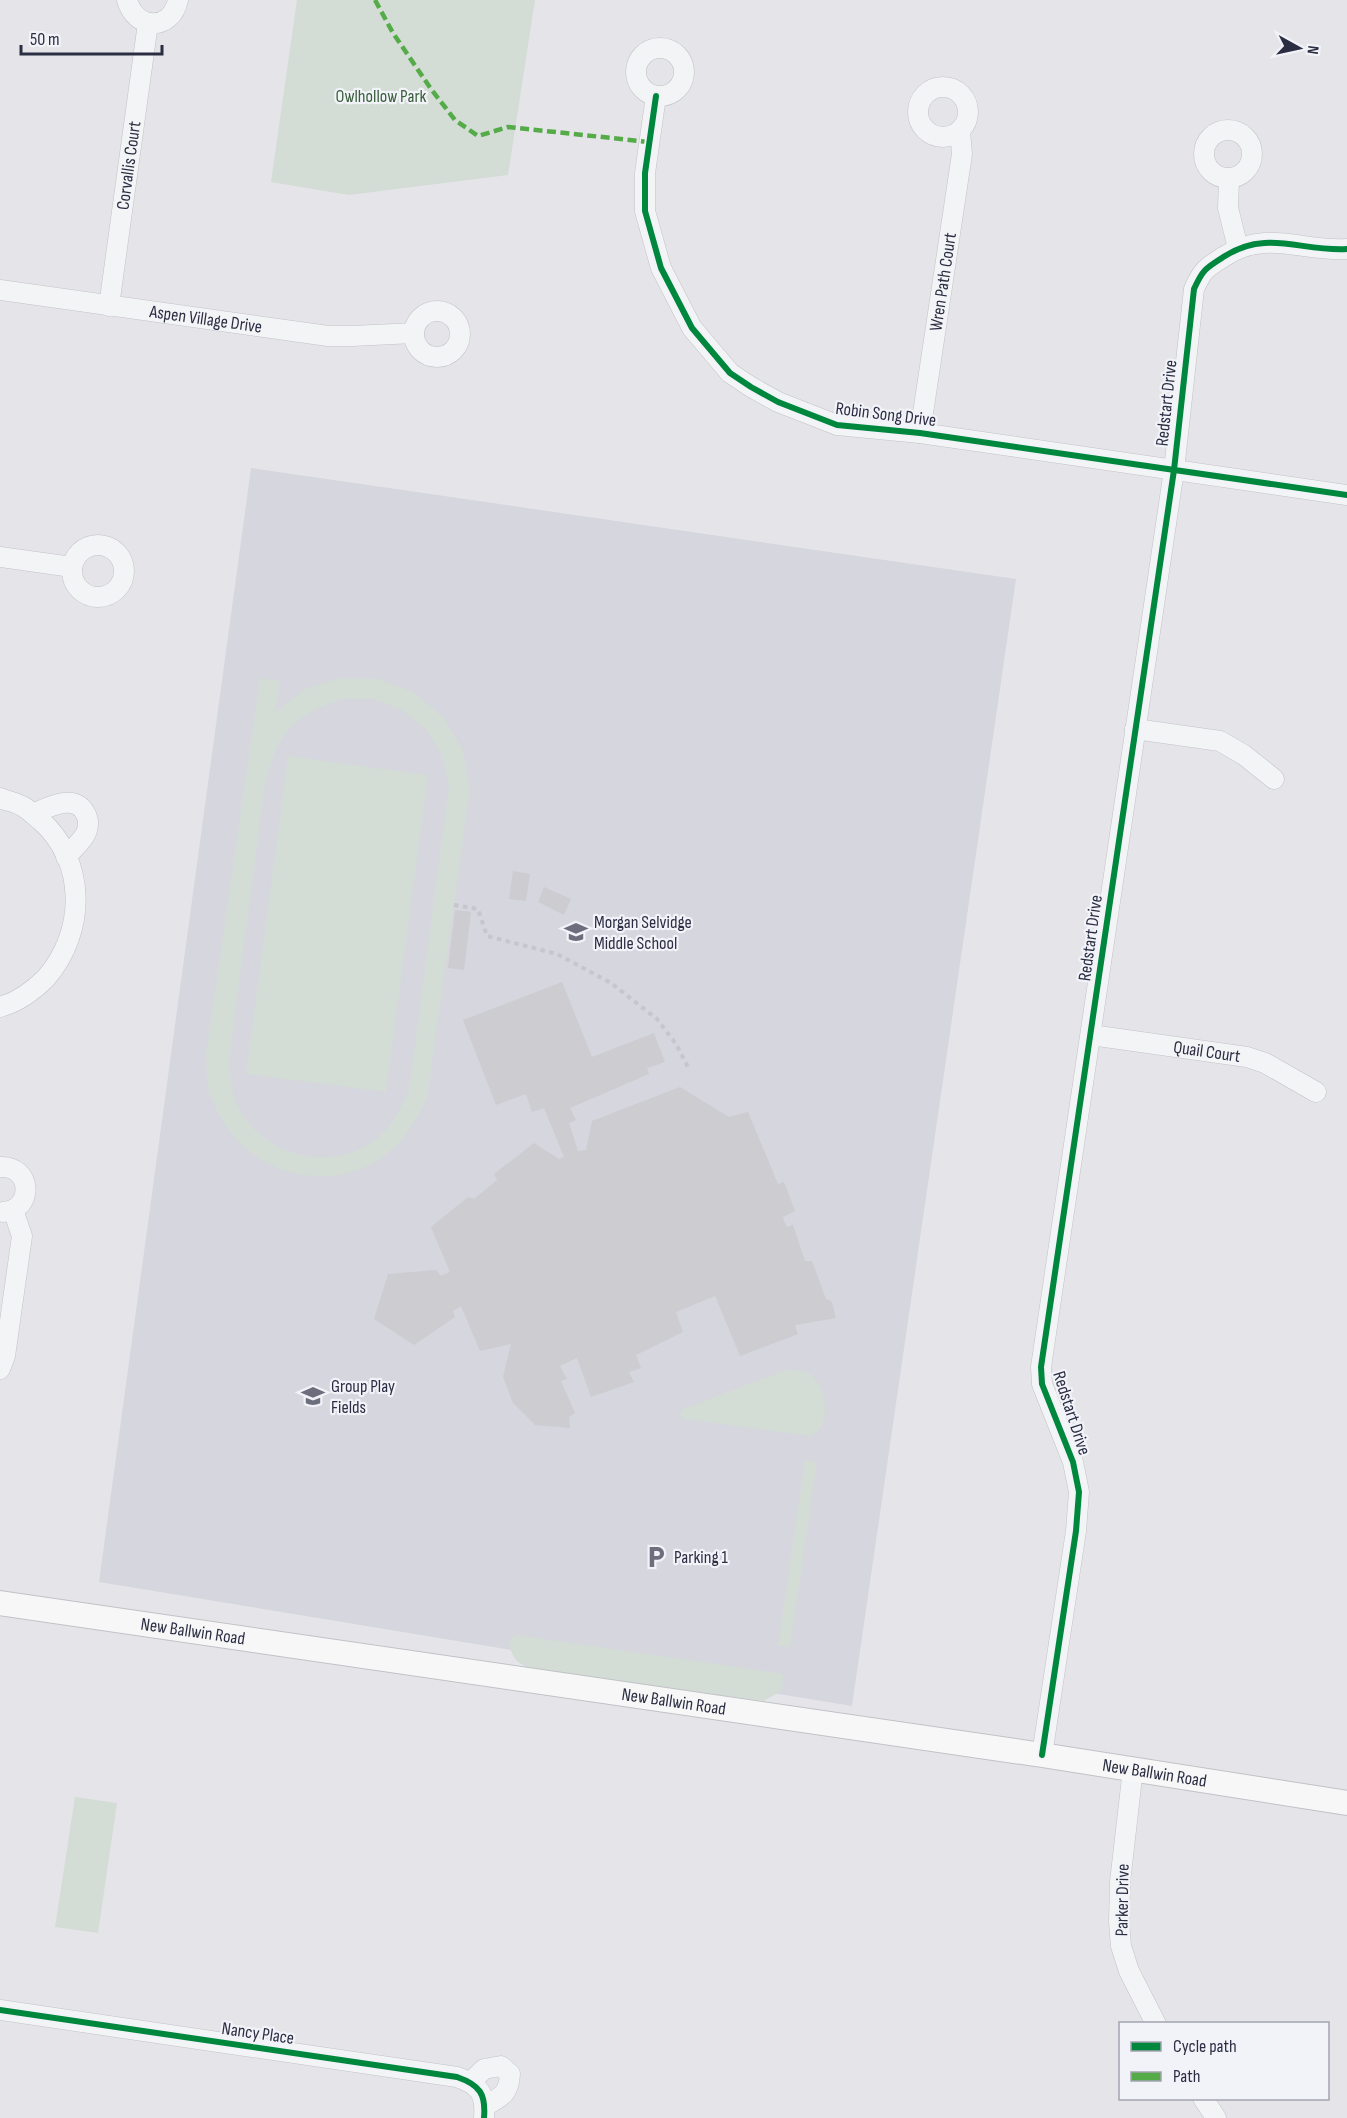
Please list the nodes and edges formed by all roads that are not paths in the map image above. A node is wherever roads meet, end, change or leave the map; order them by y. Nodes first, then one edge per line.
1 (127, 0) edge
2 (178, 0) edge
3 (148, 23) junction
4 (656, 96) dead end
5 (960, 131) dead end
6 (1229, 179) dead end
7 (1238, 248) junction
8 (1347, 249) edge
9 (0, 290) edge
10 (109, 306) junction
11 (414, 333) dead end
12 (920, 433) junction
13 (1174, 470) junction
14 (1347, 495) edge
15 (0, 557) edge
16 (72, 567) dead end
17 (1135, 729) junction
18 (1274, 779) dead end
19 (0, 798) edge
20 (33, 814) junction
21 (66, 857) junction
22 (0, 1007) edge
23 (1091, 1035) junction
24 (1316, 1092) dead end
25 (0, 1167) edge
26 (7, 1211) edge
27 (0, 1370) edge
28 (0, 1604) edge
29 (1042, 1755) junction
30 (1133, 1769) junction
31 (1347, 1803) edge
32 (0, 2010) edge
33 (1155, 2022) edge
34 (471, 2082) junction
35 (1204, 2100) edge
36 (484, 2112) edge
37 (1216, 2118) edge

1 - 3 street
2 - 3 street
3 - 10 street, Corvallis Court
4 - 12 street, Robin Song Drive
5 - 12 street, Wren Path Court
6 - 7 street
7 - 8 street, Redstart Drive
7 - 13 street, Redstart Drive
9 - 10 street, Aspen Village Drive
10 - 11 street, Aspen Village Drive
12 - 13 street, Robin Song Drive
13 - 14 street, Robin Song Drive
13 - 17 street, Redstart Drive
15 - 16 street
17 - 18 street
17 - 23 street, Redstart Drive
19 - 20 street
20 - 21 street
20 - 21 street
21 - 22 street
23 - 24 street, Quail Court
23 - 29 street, Redstart Drive
25 - 26 street
26 - 27 street
28 - 29 main road, New Ballwin Road
29 - 30 main road, New Ballwin Road
30 - 31 main road, New Ballwin Road
30 - 33 street, Parker Drive
32 - 34 street, Nancy Place
34 - 36 street
34 - 36 street
35 - 37 street

